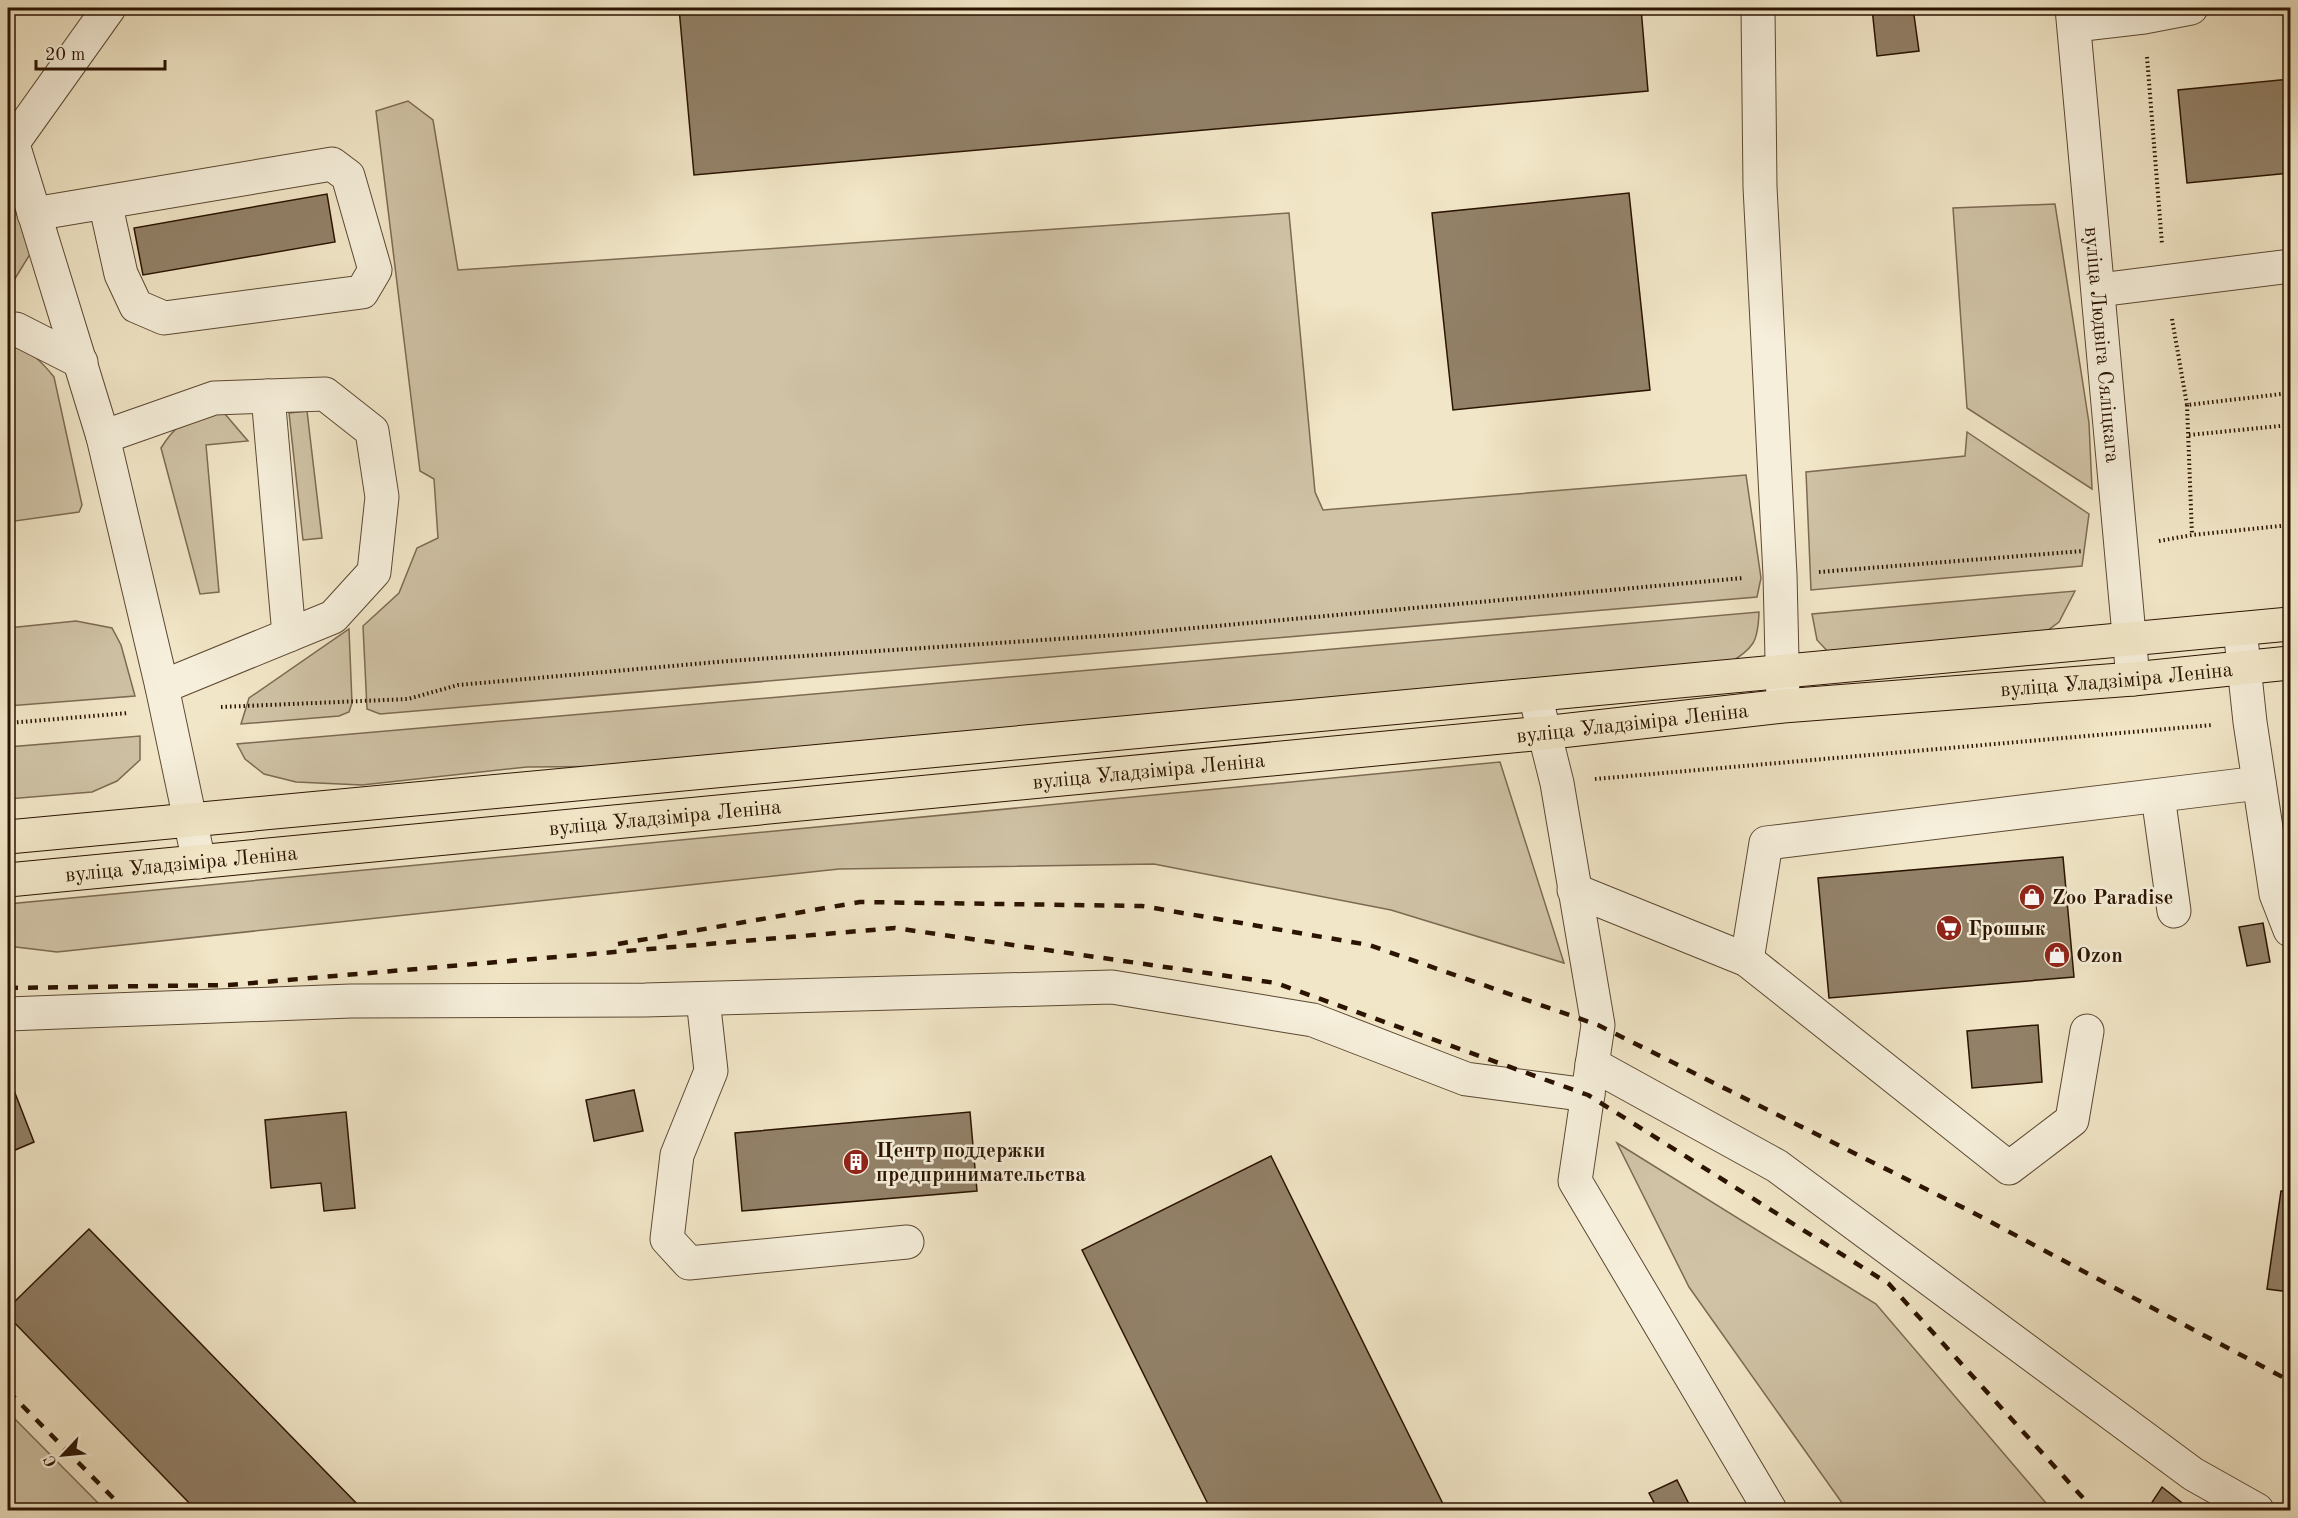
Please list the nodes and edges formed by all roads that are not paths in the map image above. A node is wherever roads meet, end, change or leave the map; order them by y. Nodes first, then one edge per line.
1 (110, 8) edge
2 (1758, 8) edge
3 (2191, 8) edge
4 (2073, 16) edge
5 (10, 136) edge
6 (105, 202) junction
7 (34, 214) junction
8 (2290, 266) edge
9 (2099, 290) junction
10 (8, 329) edge
11 (81, 362) junction
12 (268, 396) junction
13 (103, 436) junction
14 (2290, 624) edge
15 (2240, 629) junction
16 (289, 635) junction
17 (2129, 640) junction
18 (2290, 663) edge
19 (2244, 668) junction
20 (1782, 672) junction
21 (2133, 679) junction
22 (1535, 694) junction
23 (164, 698) junction
24 (1783, 706) junction
25 (1543, 733) junction
26 (2259, 783) junction
27 (2158, 796) junction
28 (190, 820) junction
29 (8, 837) edge
30 (199, 862) junction
31 (8, 880) edge
32 (1574, 890) junction
33 (2174, 911) dead end
34 (2290, 931) edge
35 (1747, 960) junction
36 (703, 999) junction
37 (8, 1014) edge
38 (2087, 1031) dead end
39 (1590, 1080) junction
40 (908, 1242) dead end
41 (1770, 1510) edge
42 (2257, 1510) edge

1 - 5 street
2 - 20 street
3 - 4 street
4 - 9 street, вуліца Людвіга Сяліцкага
5 - 7 street
6 - 6 street
6 - 7 street
7 - 11 street
8 - 9 street
9 - 17 street, вуліца Людвіга Сяліцкага
10 - 11 street
11 - 13 street
12 - 13 street
12 - 16 street
12 - 16 street
13 - 23 street
14 - 15 main road, вуліца Уладзіміра Леніна
15 - 17 main road, вуліца Уладзіміра Леніна
15 - 19 street
16 - 23 street
17 - 20 main road, вуліца Уладзіміра Леніна
17 - 21 street, вуліца Людвіга Сяліцкага
18 - 19 main road, вуліца Уладзіміра Леніна
19 - 21 main road, вуліца Уладзіміра Леніна
19 - 26 street
20 - 22 main road, вуліца Уладзіміра Леніна
20 - 24 street
21 - 24 main road, вуліца Уладзіміра Леніна
22 - 25 street
22 - 28 main road, вуліца Уладзіміра Леніна
23 - 28 street
24 - 25 main road, вуліца Уладзіміра Леніна
25 - 30 main road, вуліца Уладзіміра Леніна
25 - 32 street
26 - 27 street
26 - 34 street
27 - 33 street
27 - 35 street
28 - 29 main road, вуліца Уладзіміра Леніна
28 - 30 street
30 - 31 main road, вуліца Уладзіміра Леніна
32 - 35 street
32 - 39 street
35 - 38 street
36 - 37 street
36 - 39 street
36 - 40 street
39 - 41 street
39 - 42 street

